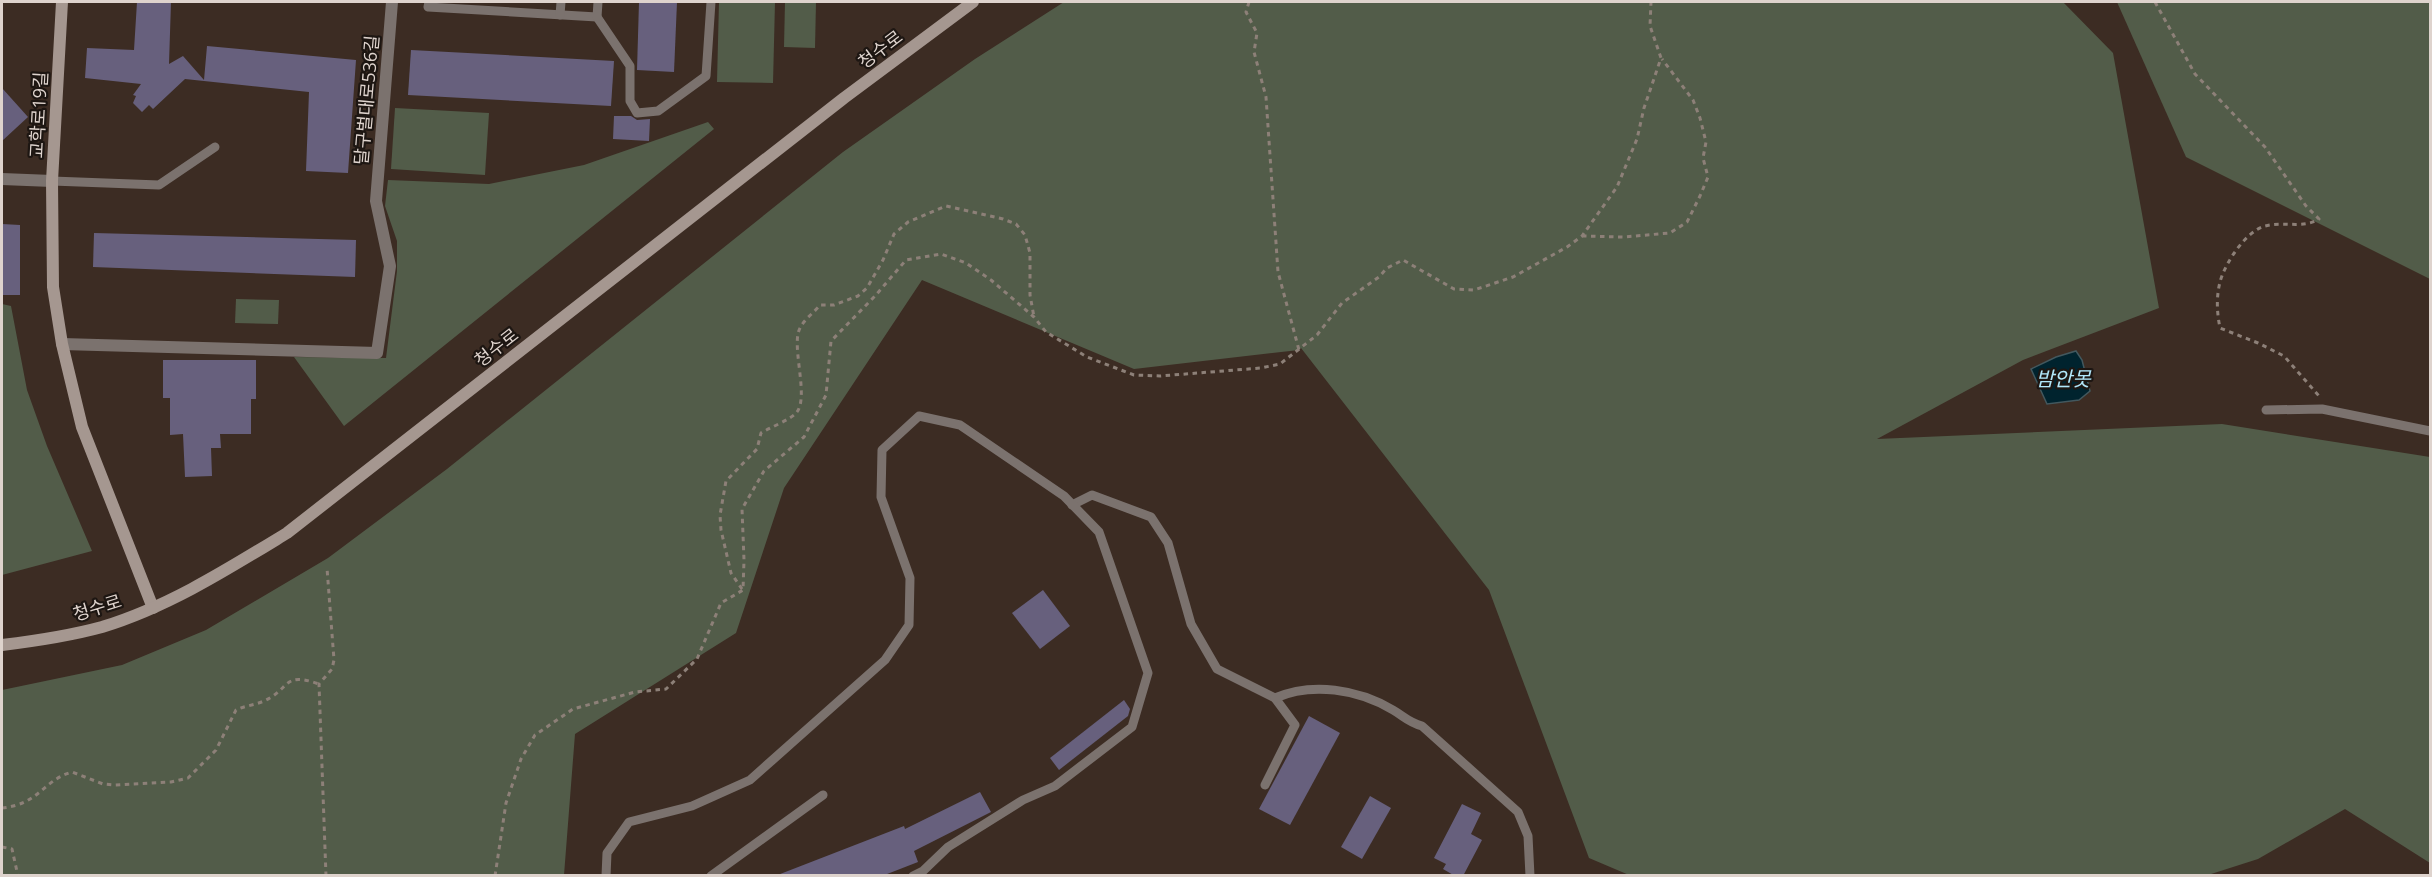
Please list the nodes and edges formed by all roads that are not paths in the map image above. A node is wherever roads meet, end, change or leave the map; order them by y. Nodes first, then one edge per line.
1 (62, 2) edge
2 (392, 2) edge
3 (429, 2) edge
4 (515, 2) edge
5 (561, 2) edge
6 (598, 2) edge
7 (711, 2) edge
8 (973, 2) edge
9 (462, 5) edge
10 (514, 12) junction
11 (560, 15) junction
12 (597, 17) junction
13 (215, 147) dead end
14 (2, 179) edge
15 (52, 180) junction
16 (62, 344) junction
17 (2266, 410) dead end
18 (2430, 431) edge
19 (1072, 505) junction
20 (153, 608) junction
21 (2, 645) edge
22 (1275, 698) junction
23 (1265, 785) dead end
24 (823, 795) dead end
25 (606, 876) edge
26 (711, 876) edge
27 (913, 876) edge
28 (1530, 876) edge

1 - 15 main road, 교학로19길
2 - 16 street, 달구벌대로536길
3 - 9 lane
4 - 10 lane
5 - 11 lane
6 - 12 lane
7 - 12 lane
8 - 20 main road, 청수로
9 - 10 lane
10 - 11 lane
11 - 12 lane
13 - 15 lane
14 - 15 street, 교학로19길
15 - 16 main road
16 - 20 main road
17 - 18 lane
19 - 22 lane
19 - 25 lane
19 - 27 lane
20 - 21 main road, 청수로
22 - 23 lane
22 - 28 lane
24 - 26 lane

